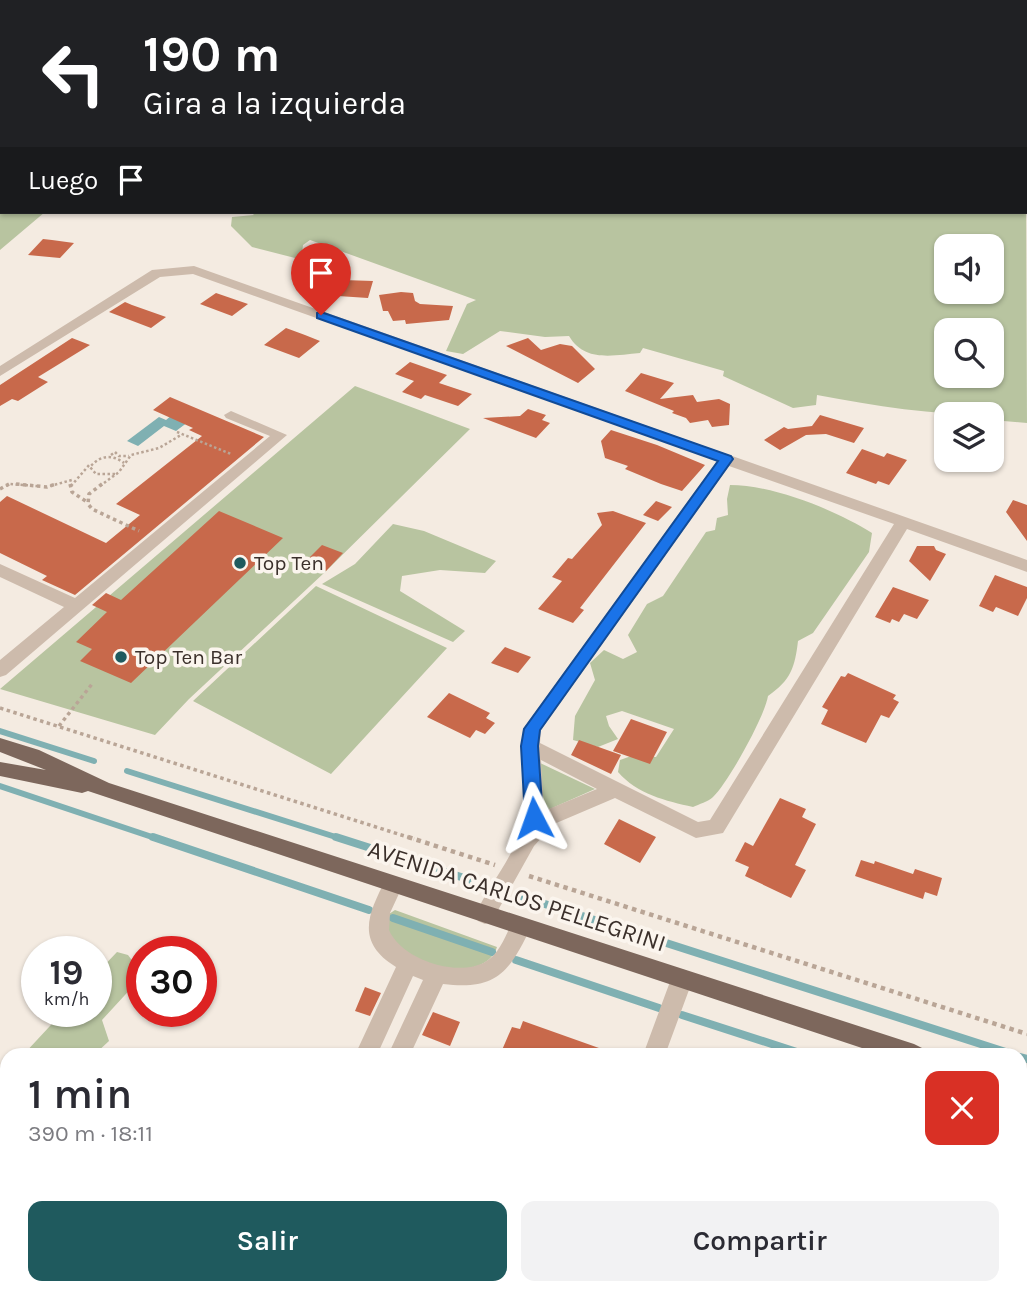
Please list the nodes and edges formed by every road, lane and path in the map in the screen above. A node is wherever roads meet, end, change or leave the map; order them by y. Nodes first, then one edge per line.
1 (0, 372) edge
2 (231, 415) dead end
3 (177, 432) dead end
4 (181, 435) junction
5 (131, 455) junction
6 (118, 457) junction
7 (726, 459) junction
8 (250, 461) junction
9 (92, 463) junction
10 (124, 464) junction
11 (90, 469) junction
12 (83, 470) junction
13 (117, 473) junction
14 (105, 475) junction
15 (72, 480) junction
16 (106, 480) junction
17 (0, 489) edge
18 (89, 496) junction
19 (82, 497) junction
20 (88, 504) junction
21 (903, 522) junction
22 (157, 539) junction
23 (1027, 566) edge
24 (0, 570) edge
25 (78, 606) junction
26 (0, 670) edge
27 (92, 684) dead end
28 (59, 726) dead end
29 (0, 744) edge
30 (529, 746) junction
31 (0, 769) edge
32 (102, 789) junction
33 (617, 789) junction
34 (524, 843) junction
35 (393, 885) junction
36 (485, 915) junction
37 (520, 927) junction
38 (408, 964) junction
39 (437, 974) junction
40 (682, 979) junction
41 (369, 1048) edge
42 (402, 1048) edge
43 (657, 1048) edge
44 (893, 1048) edge

1 - 7 street
2 - 8 street
3 - 4 path
4 - 5 path
4 - 8 path
5 - 6 path
5 - 10 path
6 - 9 path
6 - 10 path
7 - 21 street
7 - 30 street
8 - 22 street
9 - 11 path
9 - 12 path
10 - 13 path
11 - 12 path
11 - 14 path
12 - 15 path
13 - 14 path
13 - 16 path
14 - 16 path
15 - 17 path
15 - 19 path
16 - 18 path
18 - 19 path
18 - 20 path
19 - 20 path
20 - 22 path
21 - 23 street
21 - 33 street
22 - 25 street
24 - 25 street
25 - 26 street
27 - 28 path
29 - 32 main road, AVENIDA CARLOS PELLEGRINI
30 - 33 street
30 - 34 street
31 - 32 main road, AVENIDA CARLOS PELLEGRINI
32 - 35 main road, AVENIDA CARLOS PELLEGRINI
33 - 34 street
34 - 36 street
35 - 36 main road, AVENIDA CARLOS PELLEGRINI
35 - 38 street
36 - 37 main road, AVENIDA CARLOS PELLEGRINI
37 - 39 street
37 - 40 main road, AVENIDA CARLOS PELLEGRINI
38 - 39 street
38 - 41 street
39 - 42 street
40 - 43 street
40 - 44 main road, AVENIDA CARLOS PELLEGRINI

